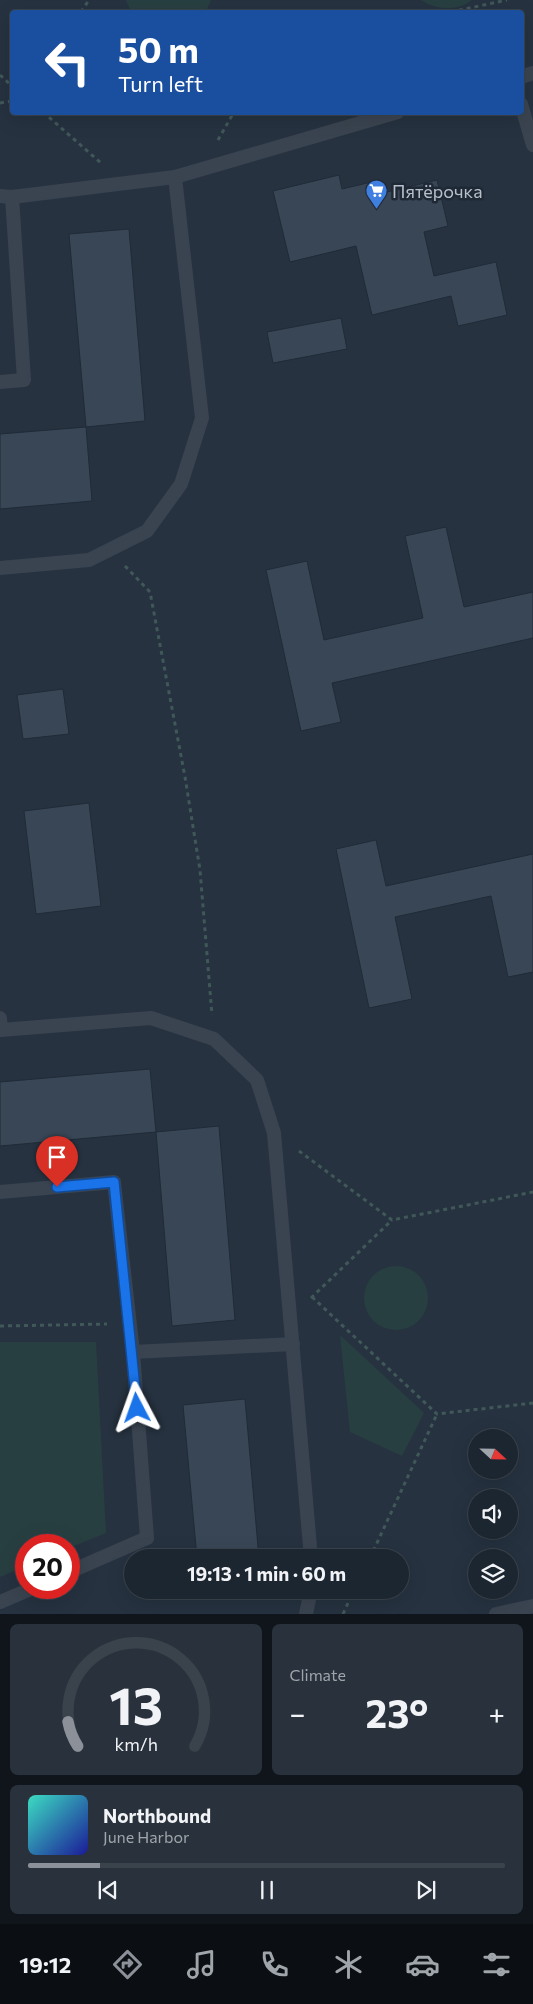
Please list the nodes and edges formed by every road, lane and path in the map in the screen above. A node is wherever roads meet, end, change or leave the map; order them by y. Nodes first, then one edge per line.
1 (507, 0) edge
2 (461, 10) edge
3 (0, 75) edge
4 (10, 84) edge
5 (524, 114) edge
6 (46, 115) edge
7 (388, 115) edge
8 (533, 144) edge
9 (175, 176) junction
10 (125, 183) junction
11 (6, 197) edge
12 (0, 382) edge
13 (109, 550) junction
14 (0, 568) edge
15 (0, 1018) edge
16 (214, 1039) junction
17 (274, 1132) junction
18 (0, 1192) edge
19 (533, 1192) edge
20 (392, 1220) junction
21 (311, 1297) junction
22 (290, 1312) junction
23 (130, 1324) junction
24 (0, 1326) edge
25 (293, 1344) junction
26 (133, 1352) junction
27 (533, 1403) edge
28 (437, 1414) junction
29 (310, 1549) edge
30 (374, 1549) edge
31 (80, 1567) edge
32 (15, 1596) edge
33 (309, 1599) edge
34 (350, 1599) edge
35 (0, 1602) edge
36 (533, 1606) edge
37 (306, 1614) edge
38 (343, 1614) edge
39 (496, 1614) edge

1 - 2 path
3 - 4 path
5 - 8 lane
6 - 10 path
7 - 9 lane
9 - 10 lane
9 - 13 lane
10 - 11 lane
11 - 12 lane
13 - 14 lane
13 - 16 path
15 - 16 lane
16 - 17 lane
17 - 20 path
17 - 22 lane
18 - 23 lane
19 - 20 path
20 - 21 path
21 - 22 path
21 - 28 path
22 - 25 lane
23 - 24 path
23 - 26 lane
25 - 26 lane
25 - 29 lane
26 - 31 lane
27 - 28 path
28 - 30 path
32 - 35 lane
33 - 37 lane
34 - 38 path
36 - 39 lane

